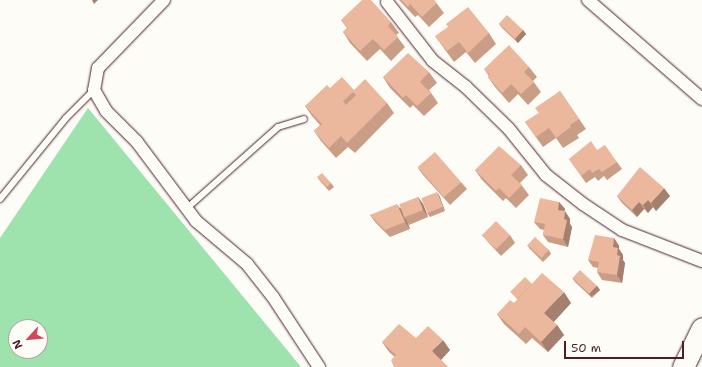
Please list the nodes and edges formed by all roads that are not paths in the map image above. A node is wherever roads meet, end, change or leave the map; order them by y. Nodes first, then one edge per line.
1 (164, 0) edge
2 (588, 0) edge
3 (387, 2) dead end
4 (94, 90) junction
5 (702, 99) edge
6 (304, 119) dead end
7 (0, 199) edge
8 (186, 209) junction
9 (702, 261) edge
10 (702, 328) edge
11 (319, 367) edge
12 (683, 367) edge

1 - 4 street
2 - 5 street
3 - 9 street
4 - 7 lane
4 - 8 street
6 - 8 lane
8 - 11 street
10 - 12 highway

